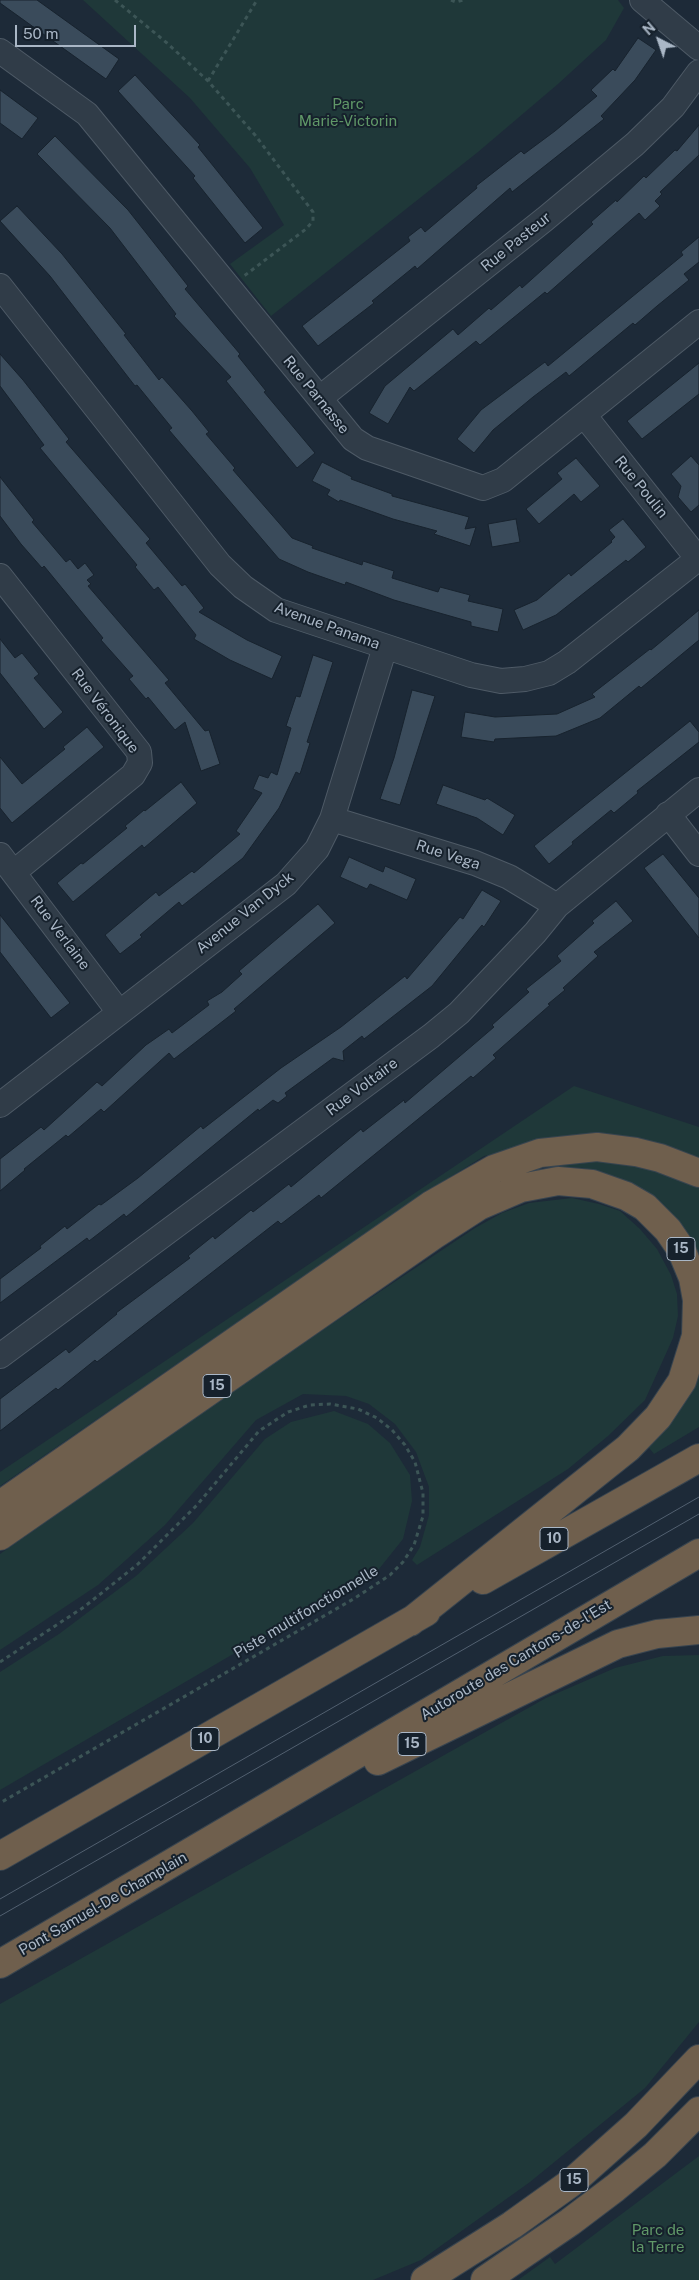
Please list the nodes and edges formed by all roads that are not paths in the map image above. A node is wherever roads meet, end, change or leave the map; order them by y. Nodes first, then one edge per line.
1 (642, 0) edge
2 (699, 48) edge
3 (0, 51) edge
4 (699, 72) edge
5 (0, 286) edge
6 (699, 322) edge
7 (320, 398) junction
8 (584, 415) junction
9 (699, 558) edge
10 (0, 576) edge
11 (385, 647) junction
12 (699, 790) edge
13 (668, 814) junction
14 (332, 818) junction
15 (699, 854) edge
16 (7, 864) edge
17 (557, 906) junction
18 (119, 1012) junction
19 (0, 1105) edge
20 (699, 1174) edge
21 (0, 1356) edge
22 (699, 1458) edge
23 (0, 1505) edge
24 (0, 1536) edge
25 (699, 1553) edge
26 (410, 1622) junction
27 (699, 1630) edge
28 (206, 1844) junction
29 (0, 1856) edge
30 (0, 1964) edge
31 (699, 2058) edge
32 (699, 2111) edge
33 (426, 2279) edge
34 (485, 2280) edge

1 - 2 street
3 - 7 street, Rue Parnasse
4 - 7 street, Rue Pasteur
5 - 11 street, Avenue Panama
6 - 8 street, Rue Parnasse
7 - 8 street, Rue Parnasse
8 - 9 street, Rue Poulin
9 - 11 street, Avenue Panama
10 - 16 street, Rue Véronique
11 - 14 street, Avenue Van Dyck
12 - 13 street, Rue Voltaire
13 - 15 street
13 - 17 street, Rue Voltaire
14 - 17 street, Rue Vega
14 - 18 street, Avenue Van Dyck
16 - 18 street, Rue Verlaine
17 - 21 street, Rue Voltaire
18 - 19 street, Avenue Van Dyck
20 - 23 highway
22 - 26 highway, 10
24 - 26 highway, 15
25 - 28 highway, Autoroute des Cantons-de-l'Est
26 - 29 highway, 10
27 - 28 highway, 15
28 - 30 highway, Pont Samuel-De Champlain
31 - 33 highway, 15
32 - 34 highway

